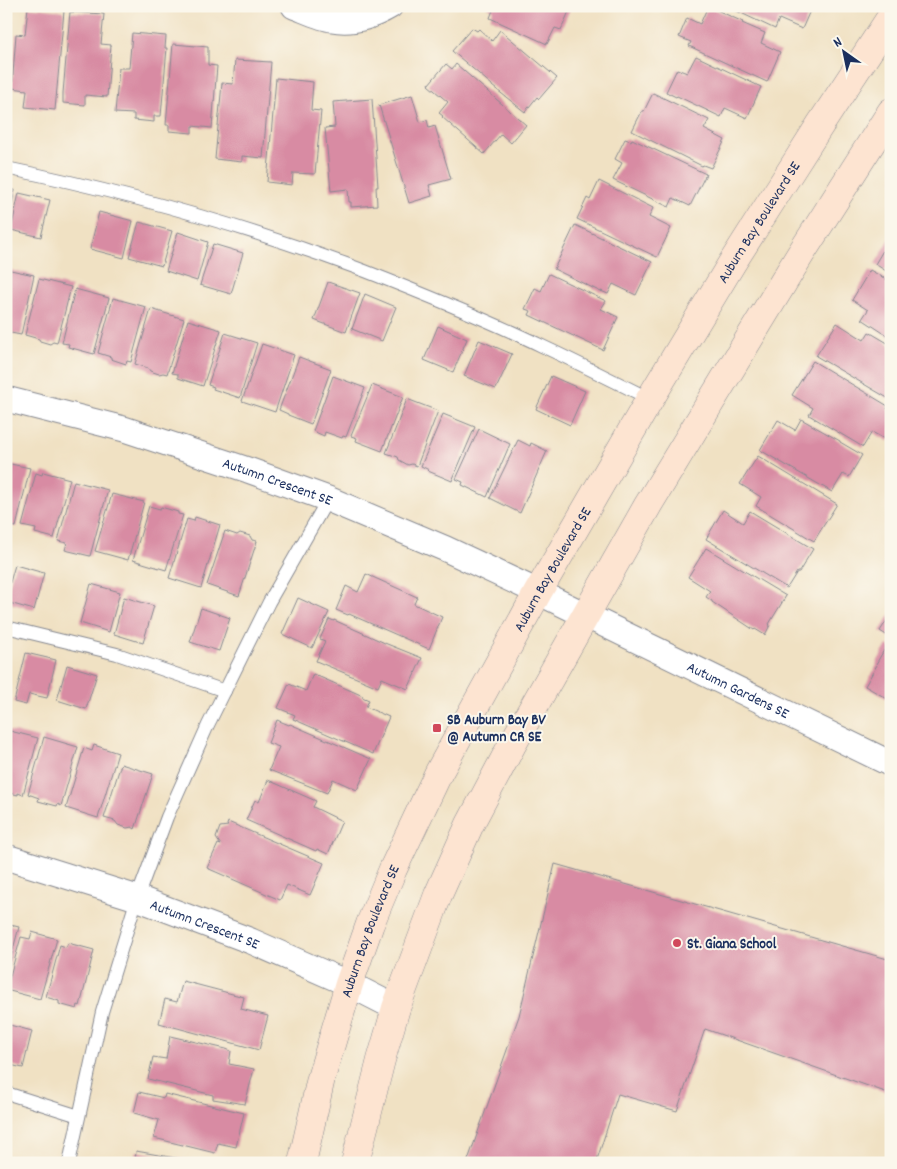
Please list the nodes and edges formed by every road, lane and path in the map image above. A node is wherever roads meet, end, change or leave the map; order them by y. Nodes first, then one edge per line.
1 (294, 6) edge
2 (390, 6) edge
3 (891, 17) edge
4 (891, 112) edge
5 (6, 168) edge
6 (650, 398) junction
7 (6, 399) edge
8 (328, 499) junction
9 (538, 592) junction
10 (586, 614) junction
11 (6, 627) edge
12 (225, 691) junction
13 (891, 764) edge
14 (6, 857) edge
15 (137, 898) junction
16 (349, 984) junction
17 (396, 1008) junction
18 (6, 1093) edge
19 (79, 1116) junction
20 (69, 1163) edge
21 (302, 1163) edge
22 (355, 1163) edge

1 - 2 street
3 - 6 street, Auburn Bay Boulevard SE
4 - 10 street
5 - 6 lane
6 - 9 street, Auburn Bay Boulevard SE
7 - 8 street, Autumn Crescent SE
8 - 9 street, Autumn Crescent SE
8 - 12 lane
9 - 10 street, Autumn Crescent SE
9 - 16 street, Auburn Bay Boulevard SE
10 - 13 street, Autumn Gardens SE
10 - 17 street
11 - 12 lane
12 - 15 lane
14 - 15 street, Autumn Crescent SE
15 - 16 street, Autumn Crescent SE
15 - 19 lane
16 - 17 street, Autumn Crescent SE
16 - 21 street, Auburn Bay Boulevard SE
17 - 22 street
18 - 19 lane
19 - 20 lane

